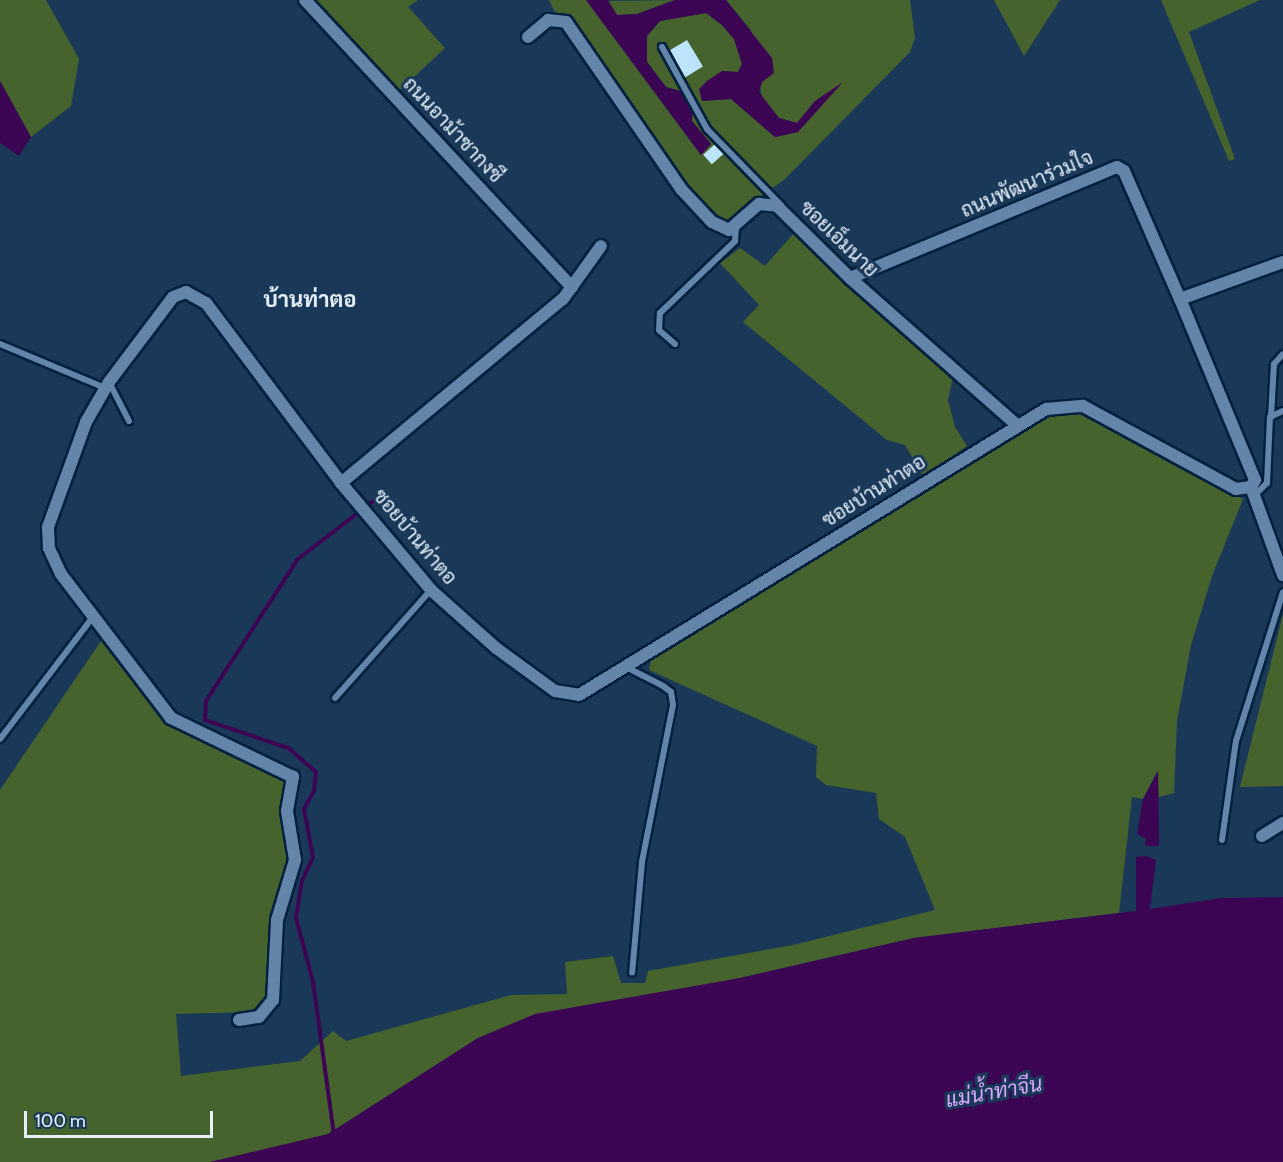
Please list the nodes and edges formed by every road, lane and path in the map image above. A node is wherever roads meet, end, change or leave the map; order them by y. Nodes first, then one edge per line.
1 (305, 0) edge
2 (528, 37) dead end
3 (662, 47) dead end
4 (736, 228) junction
5 (601, 246) dead end
6 (1283, 262) edge
7 (852, 277) junction
8 (572, 287) junction
9 (1180, 299) junction
10 (0, 344) edge
11 (675, 344) dead end
12 (1283, 354) edge
13 (107, 385) junction
14 (1283, 411) edge
15 (1270, 417) junction
16 (129, 422) dead end
17 (1017, 425) junction
18 (341, 483) junction
19 (1253, 491) junction
20 (1283, 575) edge
21 (430, 590) junction
22 (1283, 592) edge
23 (93, 617) junction
24 (628, 668) junction
25 (335, 698) dead end
26 (0, 739) edge
27 (1283, 823) edge
28 (1262, 836) dead end
29 (1222, 840) dead end
30 (632, 974) dead end
31 (239, 1020) dead end

1 - 8 street, ถนนอาม้าซากงซี
2 - 4 street
3 - 7 lane
4 - 7 street, ซอยเอ็มนาย
4 - 11 lane
5 - 8 street
6 - 9 street
7 - 9 street, ถนนพัฒนาร่วมใจ
7 - 17 street, ซอยเอ็มนาย
8 - 18 street
9 - 19 street
10 - 13 lane
12 - 15 lane
13 - 16 lane
13 - 18 street, ซอยบ้านท่าตอ
13 - 23 street, ซอยบ้านท่าตอ
14 - 15 lane
15 - 19 lane
17 - 19 street, ซอยบ้านท่าตอ
17 - 24 street, ซอยบ้านท่าตอ
18 - 21 street, ซอยบ้านท่าตอ
19 - 20 street
21 - 24 street, ซอยบ้านท่าตอ
21 - 25 lane
22 - 29 lane
23 - 26 lane
23 - 31 street, ซอยบ้านท่าตอ
24 - 30 lane
27 - 28 street

